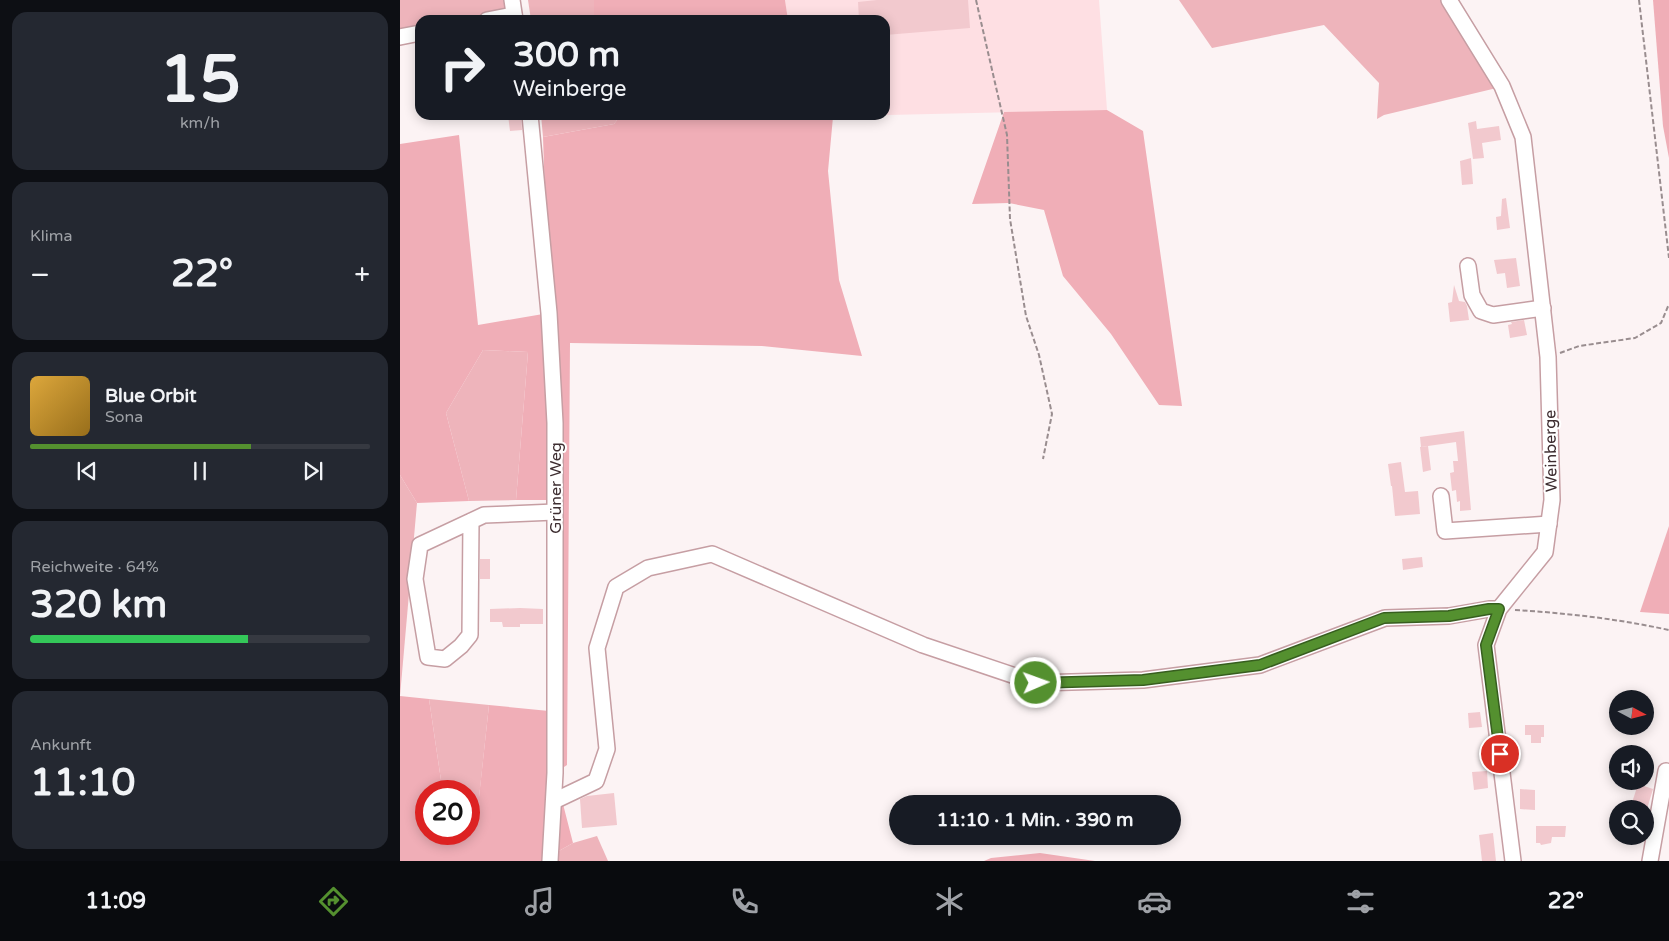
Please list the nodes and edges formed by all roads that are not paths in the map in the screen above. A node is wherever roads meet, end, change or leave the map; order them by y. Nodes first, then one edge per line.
1 (1449, 0) edge
2 (415, 34) edge
3 (400, 37) edge
4 (530, 120) edge
5 (1468, 266) dead end
6 (1543, 308) junction
7 (1441, 496) dead end
8 (555, 512) junction
9 (471, 521) junction
10 (1548, 524) junction
11 (1499, 609) junction
12 (1666, 771) dead end
13 (554, 801) junction
14 (550, 861) edge
15 (1513, 861) edge
16 (1650, 861) edge

1 - 6 street, Weinberge
2 - 3 street
4 - 8 street, Grüner Weg
5 - 6 street
6 - 10 street, Weinberge
7 - 10 street
8 - 9 street
8 - 13 street, Grüner Weg
9 - 9 street
10 - 11 street, Weinberge
11 - 13 street
11 - 15 street, Weinberge
12 - 16 street
13 - 14 street, Grüner Weg

